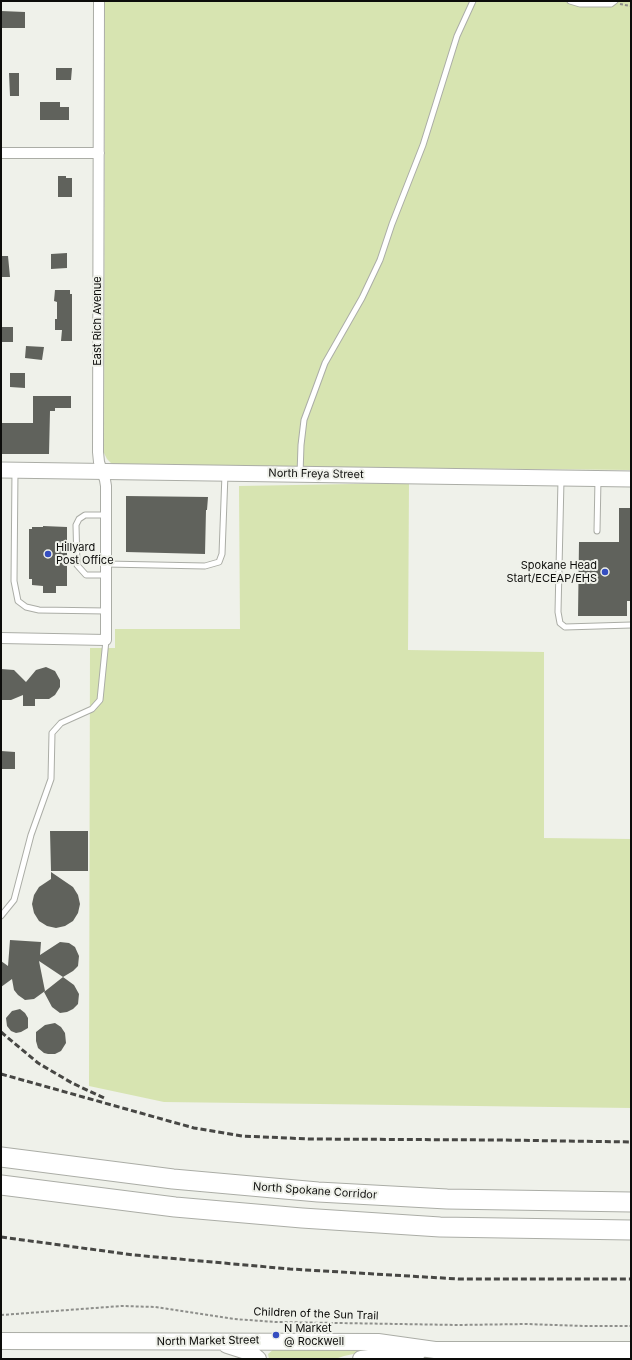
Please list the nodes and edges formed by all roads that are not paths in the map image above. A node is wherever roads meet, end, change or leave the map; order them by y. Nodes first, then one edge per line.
1 (99, 1) edge
2 (473, 1) edge
3 (570, 1) edge
4 (615, 1) edge
5 (1, 153) edge
6 (99, 153) junction
7 (8, 470) edge
8 (102, 472) junction
9 (225, 473) junction
10 (300, 474) junction
11 (561, 478) junction
12 (598, 478) junction
13 (631, 479) edge
14 (106, 515) junction
15 (597, 532) dead end
16 (106, 564) junction
17 (106, 575) junction
18 (106, 611) junction
19 (631, 625) edge
20 (1, 638) edge
21 (106, 640) junction
22 (1, 916) edge
23 (1, 1157) edge
24 (1, 1185) edge
25 (1, 1198) edge
26 (631, 1202) edge
27 (175, 1208) junction
28 (631, 1230) edge
29 (1, 1340) edge
30 (216, 1342) junction
31 (435, 1350) junction
32 (631, 1350) edge
33 (258, 1359) edge
34 (361, 1359) edge

1 - 6 street, East Rich Avenue
2 - 10 lane
3 - 4 lane
5 - 6 street
6 - 8 street, East Rich Avenue
7 - 8 street, North Freya Street
7 - 18 lane
8 - 9 street, North Freya Street
8 - 14 street, East Rich Avenue
9 - 10 street, North Freya Street
9 - 16 lane
10 - 11 street, North Freya Street
11 - 12 street, North Freya Street
11 - 19 lane
12 - 13 street, North Freya Street
12 - 15 lane
14 - 16 street, East Rich Avenue
14 - 17 lane
16 - 17 street, East Rich Avenue
17 - 18 street, East Rich Avenue
18 - 21 street, East Rich Avenue
20 - 21 street
21 - 22 lane
23 - 26 highway, North Spokane Corridor
24 - 27 highway
25 - 27 highway
27 - 28 highway
29 - 30 main road, North Market Street
30 - 31 main road, North Market Street
30 - 33 main road
31 - 32 main road, North Market Street
31 - 34 main road

